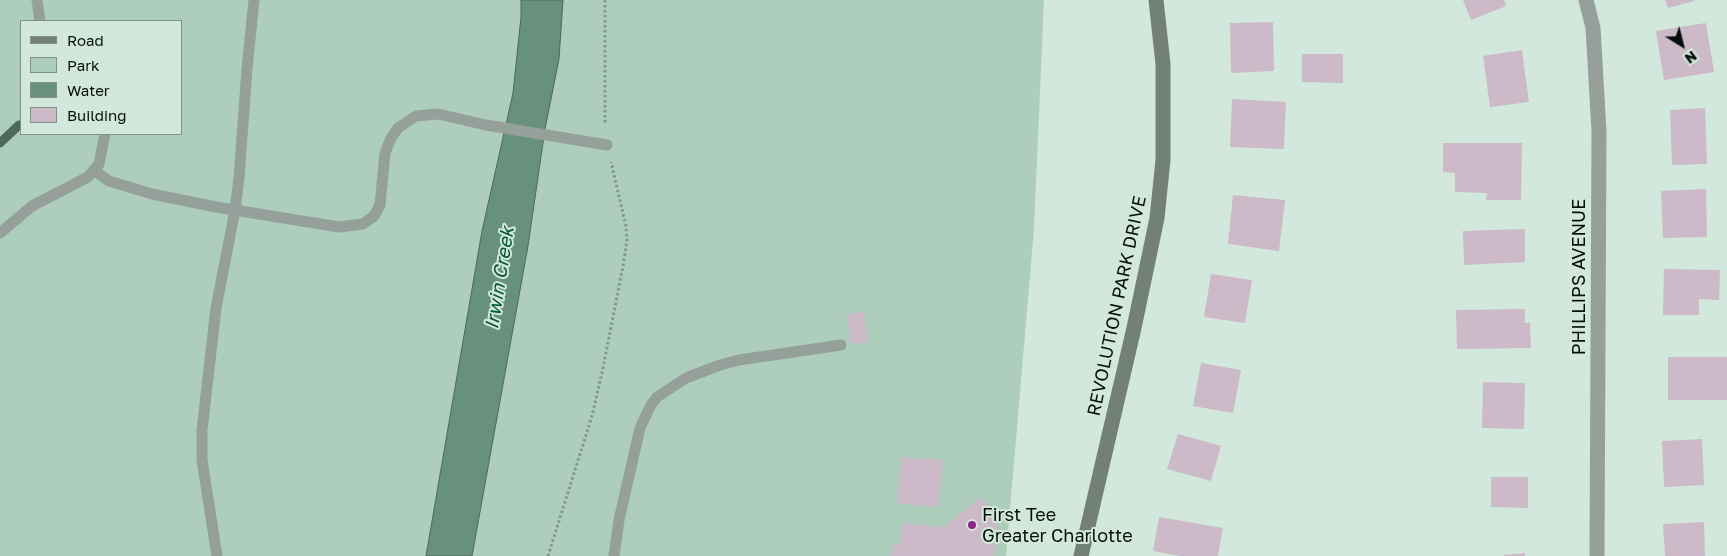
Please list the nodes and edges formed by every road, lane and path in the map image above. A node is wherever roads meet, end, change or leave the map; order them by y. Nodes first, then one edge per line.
1 (37, 0) edge
2 (254, 0) edge
3 (604, 0) edge
4 (1156, 0) edge
5 (1586, 0) edge
6 (40, 20) edge
7 (105, 135) edge
8 (607, 145) junction
9 (95, 170) junction
10 (235, 210) junction
11 (0, 233) edge
12 (841, 345) dead end
13 (218, 556) edge
14 (548, 556) edge
15 (614, 556) edge
16 (1081, 556) edge
17 (1597, 556) edge

1 - 6 lane
2 - 10 lane
3 - 8 path
4 - 16 street, REVOLUTION PARK DRIVE
5 - 17 street, PHILLIPS AVENUE
7 - 9 lane
8 - 10 lane
8 - 14 path
9 - 10 lane
9 - 11 lane
10 - 13 lane
12 - 15 lane

